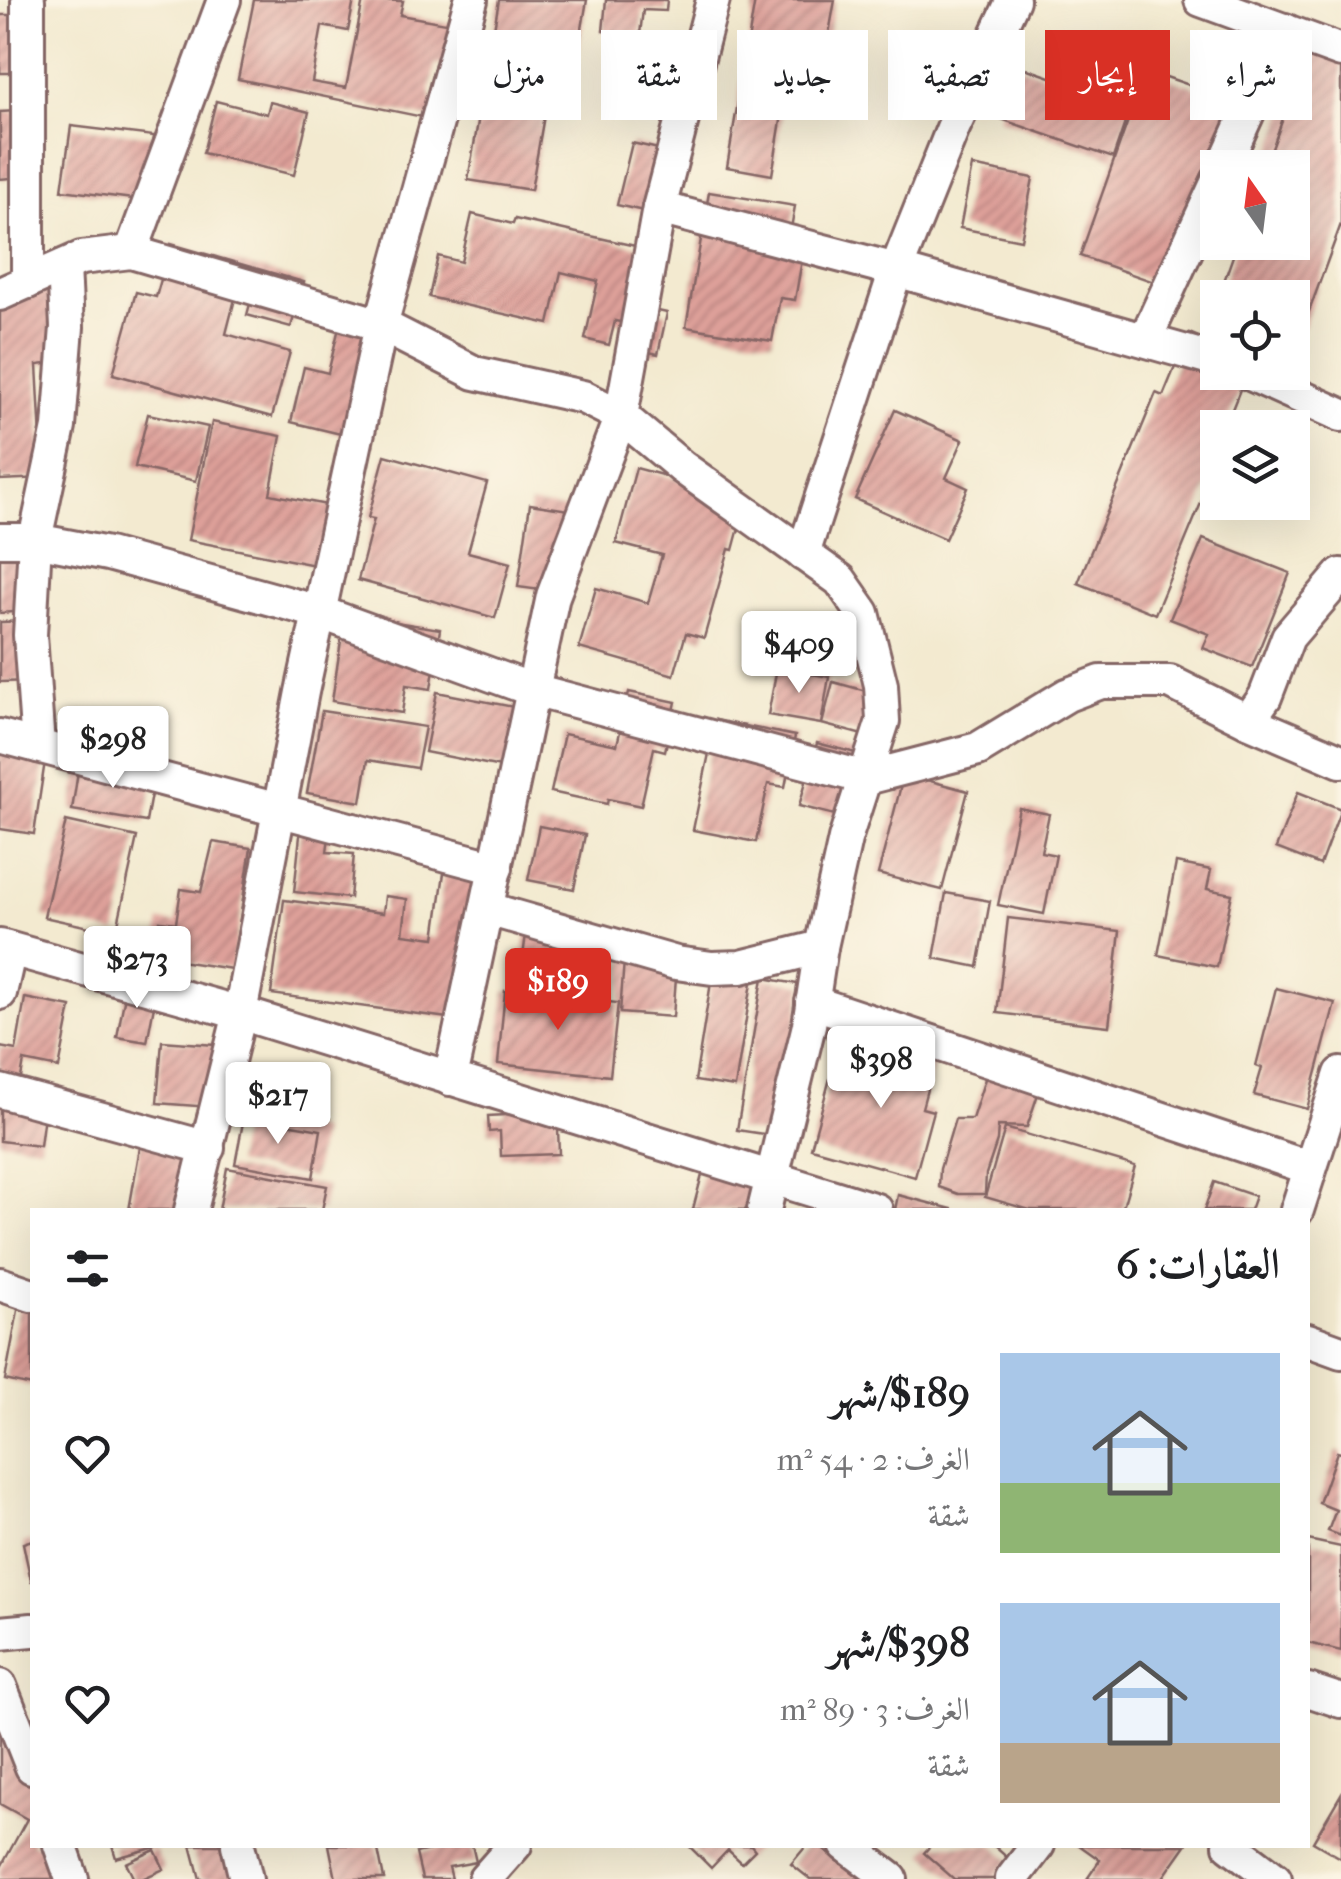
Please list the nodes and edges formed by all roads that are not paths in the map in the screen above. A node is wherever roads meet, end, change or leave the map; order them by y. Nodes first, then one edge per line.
1 (28, 0) edge
2 (224, 0) edge
3 (470, 0) edge
4 (713, 0) edge
5 (1012, 0) edge
6 (1201, 0) edge
7 (1286, 30) edge
8 (1312, 40) edge
9 (1341, 51) edge
10 (1246, 120) edge
11 (1232, 150) edge
12 (659, 208) junction
13 (1200, 220) edge
14 (131, 252) junction
15 (64, 266) junction
16 (896, 270) junction
17 (14, 288) edge
18 (382, 325) junction
19 (1146, 340) junction
20 (1200, 355) edge
21 (1286, 390) edge
22 (1341, 415) edge
23 (621, 416) junction
24 (0, 540) edge
25 (35, 540) junction
26 (803, 554) junction
27 (1341, 575) edge
28 (320, 612) junction
29 (533, 690) junction
30 (1248, 721) junction
31 (0, 736) edge
32 (38, 746) junction
33 (1341, 761) edge
34 (866, 778) junction
35 (279, 811) junction
36 (496, 868) junction
37 (488, 909) junction
38 (821, 947) junction
39 (5, 948) edge
40 (0, 993) edge
41 (812, 1002) junction
42 (240, 1013) junction
43 (1341, 1074) edge
44 (450, 1078) junction
45 (0, 1091) edge
46 (208, 1148) junction
47 (1310, 1168) junction
48 (767, 1194) edge
49 (193, 1208) edge
50 (862, 1208) edge
51 (1298, 1208) edge
52 (0, 1284) edge
53 (30, 1294) edge
54 (1310, 1341) edge
55 (1341, 1352) edge
56 (30, 1630) edge
57 (0, 1633) edge
58 (0, 1686) edge
59 (1310, 1691) edge
60 (1341, 1701) edge
61 (30, 1762) edge
62 (61, 1848) edge
63 (239, 1848) edge
64 (512, 1848) edge
65 (850, 1848) edge
66 (1036, 1848) edge
67 (1234, 1848) edge
68 (72, 1879) edge
69 (246, 1879) edge
70 (485, 1879) edge
71 (891, 1879) edge
72 (1012, 1879) edge
73 (1275, 1879) edge

1 - 17 street
2 - 14 street
3 - 18 street
4 - 12 street
5 - 16 street
6 - 7 street
8 - 9 street
10 - 11 street
12 - 16 street
12 - 23 street
13 - 19 street
14 - 15 street
14 - 18 street
15 - 17 street
15 - 25 street
16 - 19 street
16 - 26 street
18 - 23 street
18 - 28 street
19 - 20 street
21 - 22 street
23 - 26 street
23 - 29 street
24 - 25 street
25 - 28 street
25 - 32 street
26 - 34 street
27 - 30 street
28 - 29 street
28 - 35 street
29 - 34 street
29 - 36 street
30 - 33 street
30 - 34 street
31 - 32 street
32 - 35 street
34 - 38 street
35 - 36 street
35 - 42 street
36 - 37 street
37 - 38 street
37 - 44 street
38 - 41 street
39 - 40 street
39 - 42 street
41 - 47 street
41 - 48 street
42 - 44 street
42 - 46 street
43 - 47 street
44 - 48 street
45 - 46 street
46 - 49 street
47 - 51 street
48 - 50 street
52 - 53 street
54 - 55 street
56 - 57 street
58 - 61 street
59 - 60 street
62 - 68 street
63 - 69 street
64 - 70 street
65 - 71 street
66 - 72 street
67 - 73 street

